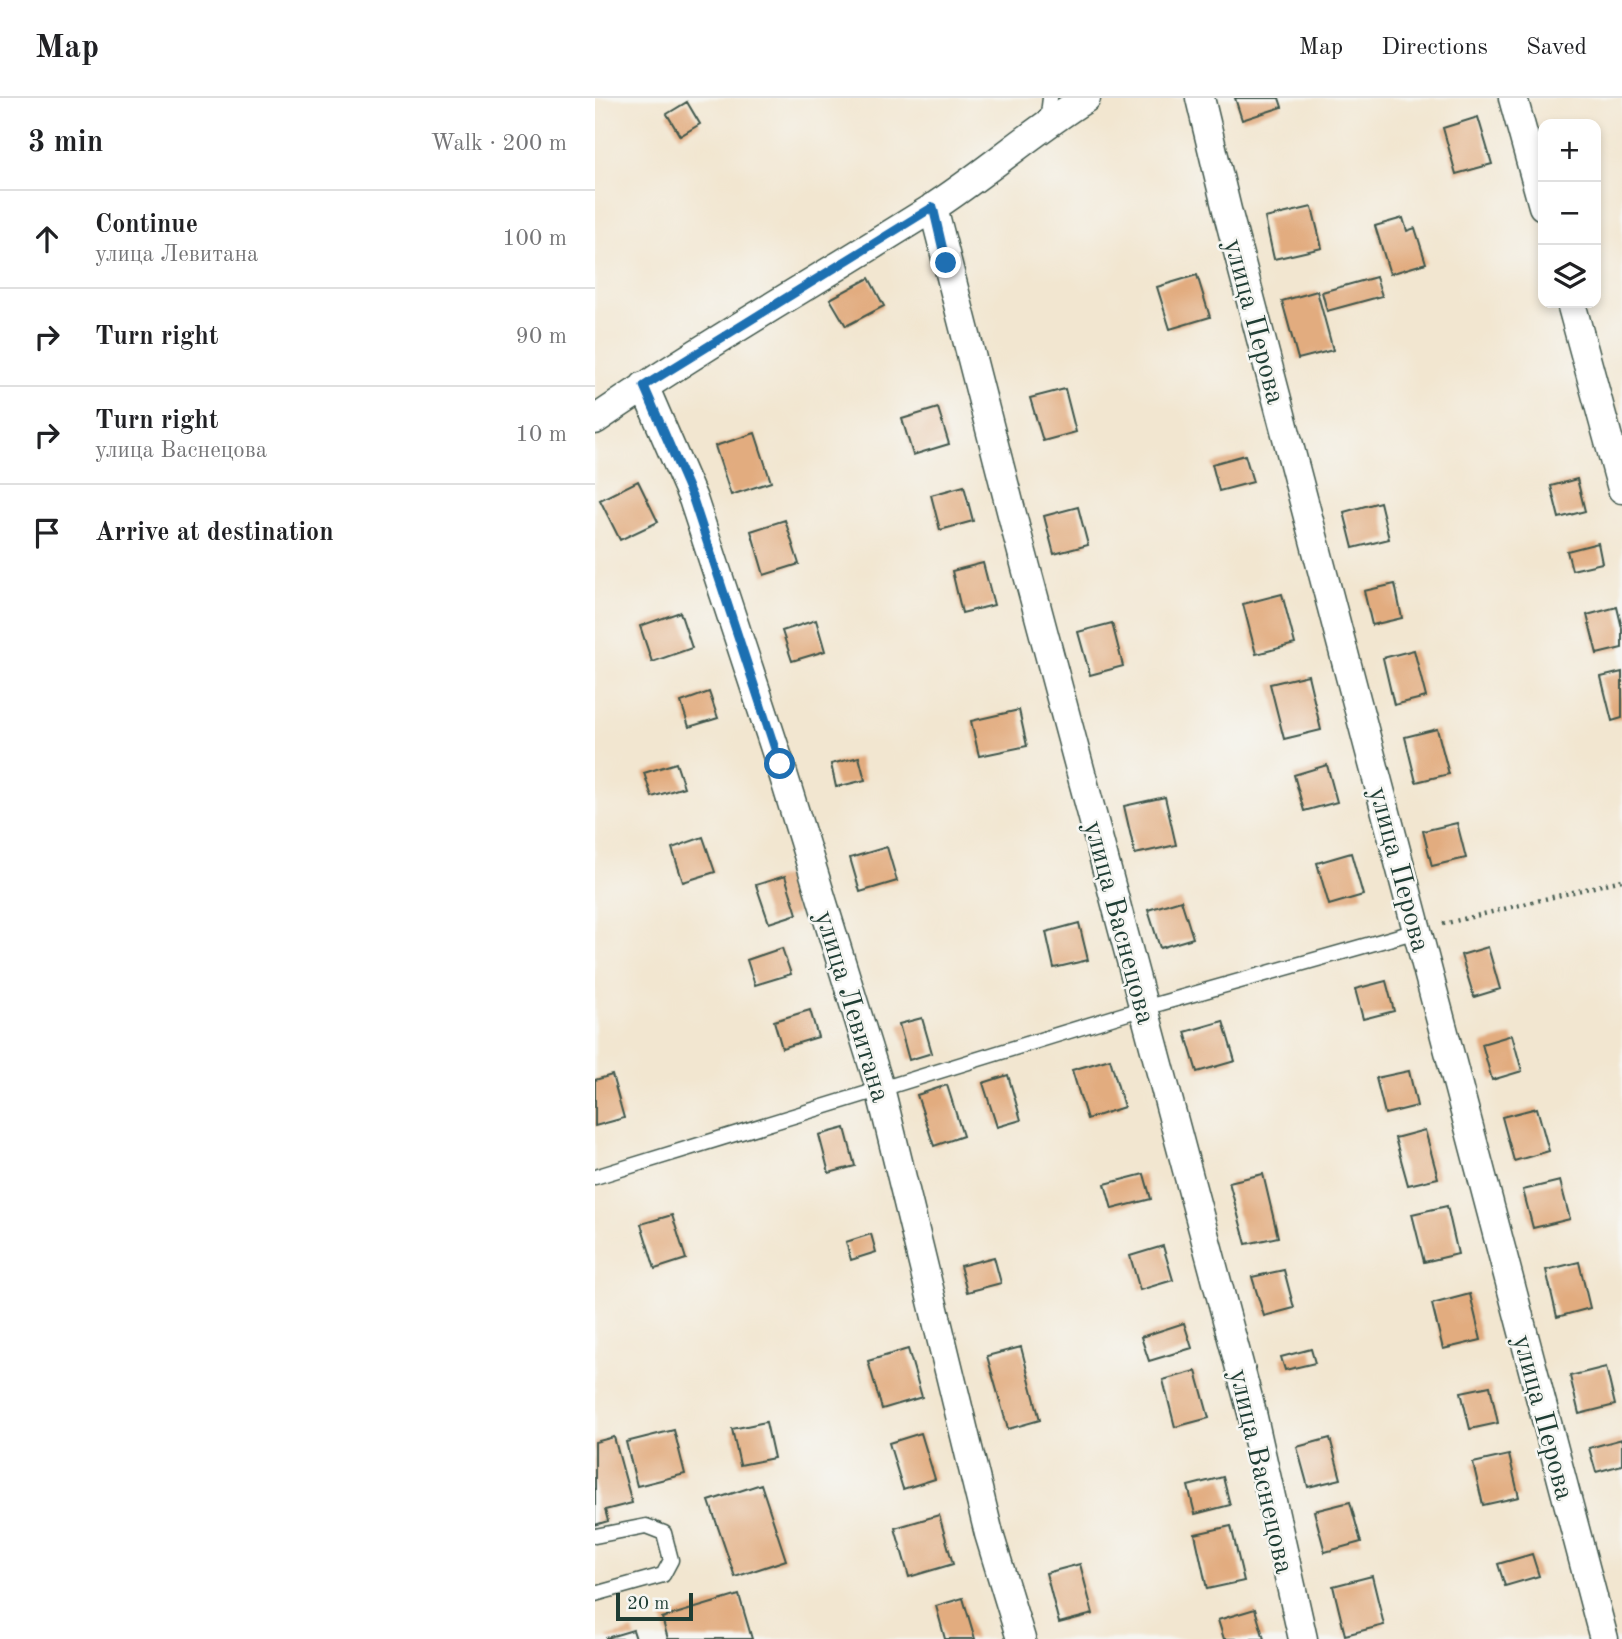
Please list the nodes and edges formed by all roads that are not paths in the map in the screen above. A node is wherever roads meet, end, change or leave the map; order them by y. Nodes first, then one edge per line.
1 (1086, 98) edge
2 (1200, 98) edge
3 (1513, 98) edge
4 (1049, 110) edge
5 (1538, 187) edge
6 (933, 207) junction
7 (1572, 308) edge
8 (644, 386) junction
9 (595, 420) edge
10 (1622, 489) edge
11 (1417, 931) junction
12 (1144, 1008) junction
13 (880, 1088) junction
14 (595, 1177) edge
15 (595, 1536) edge
16 (595, 1594) edge
17 (1021, 1639) edge
18 (1303, 1639) edge
19 (1604, 1639) edge

1 - 4 street
2 - 11 street, улица Перова
3 - 5 street
4 - 6 street
6 - 8 street
6 - 12 street, улица Васнецова
7 - 10 street
8 - 9 street
8 - 13 street, улица Левитана
11 - 12 lane
11 - 19 street, улица Перова
12 - 13 lane
12 - 18 street, улица Васнецова
13 - 14 lane
13 - 17 street, улица Левитана
15 - 16 lane

